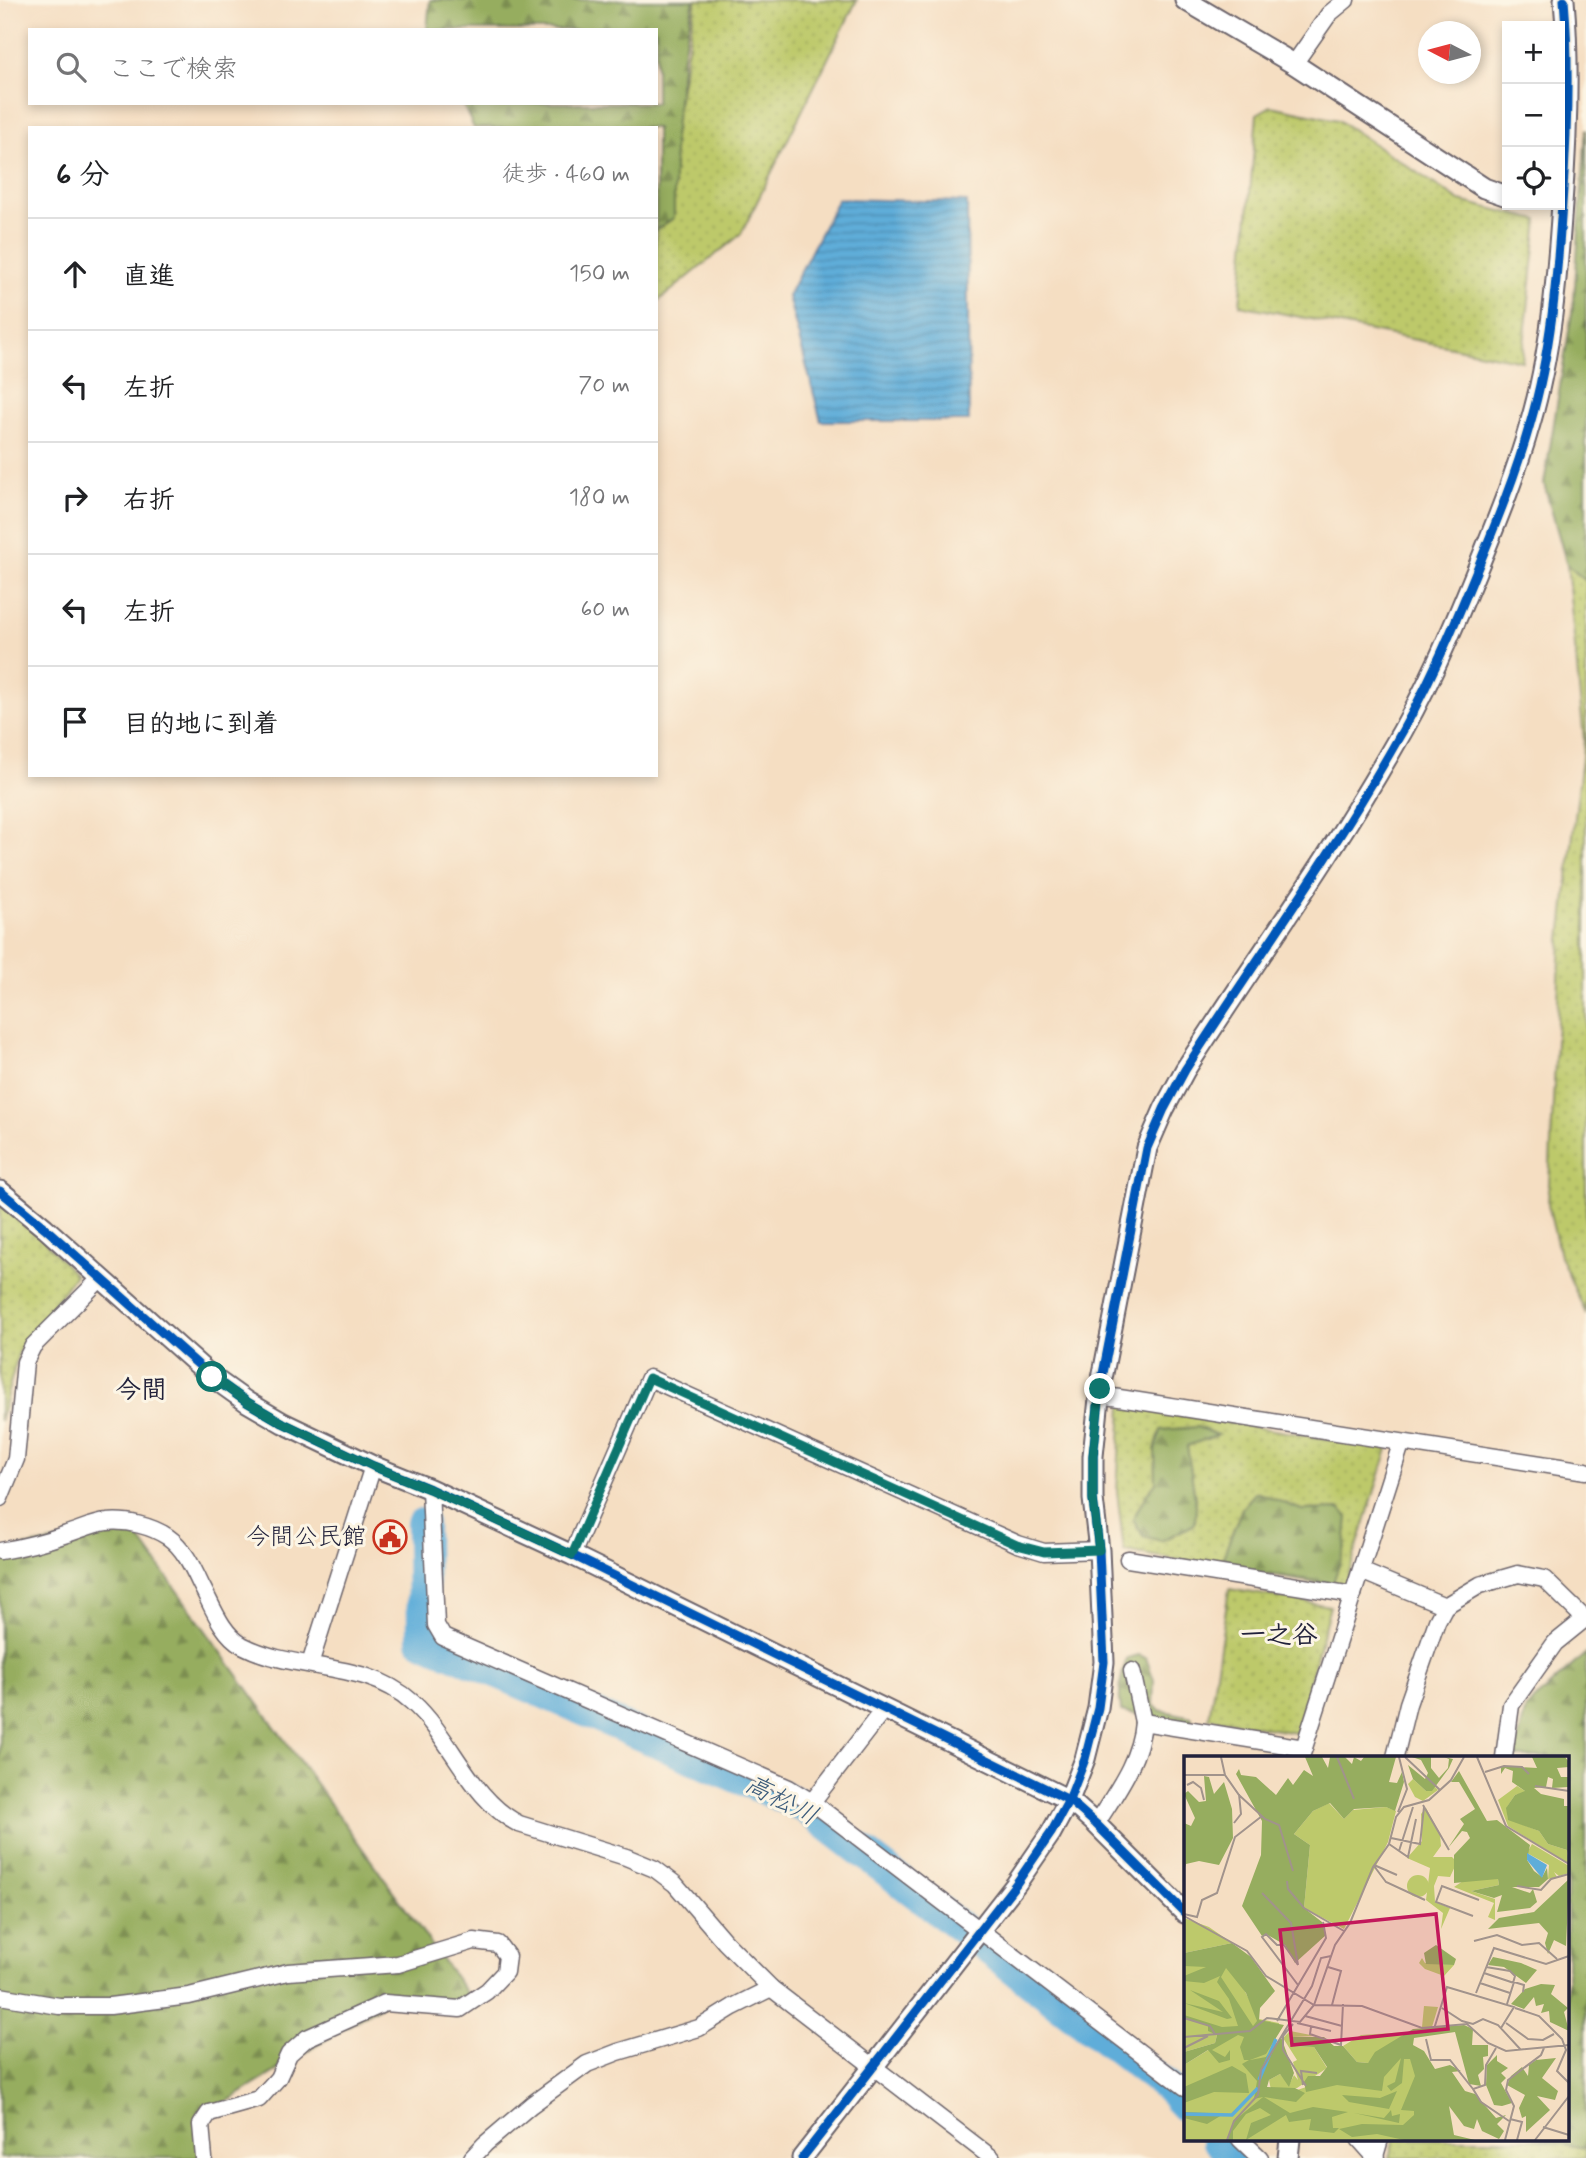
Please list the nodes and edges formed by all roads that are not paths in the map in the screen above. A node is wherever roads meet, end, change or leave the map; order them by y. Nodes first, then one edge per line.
1 (1185, 0) edge
2 (1346, 0) edge
3 (1564, 0) edge
4 (1294, 64) junction
5 (1564, 147) edge
6 (1502, 194) edge
7 (1561, 210) edge
8 (0, 1191) edge
9 (101, 1278) junction
10 (1100, 1395) junction
11 (1401, 1444) junction
12 (373, 1466) junction
13 (1586, 1471) edge
14 (429, 1489) junction
15 (0, 1499) edge
16 (0, 1550) edge
17 (1099, 1550) junction
18 (572, 1555) junction
19 (1128, 1559) dead end
20 (1361, 1571) junction
21 (1353, 1595) junction
22 (1445, 1606) junction
23 (1586, 1618) edge
24 (310, 1664) junction
25 (1132, 1671) dead end
26 (883, 1710) junction
27 (1143, 1722) junction
28 (1303, 1753) edge
29 (1395, 1756) edge
30 (1504, 1756) edge
31 (1069, 1800) junction
32 (812, 1802) junction
33 (1096, 1824) junction
34 (1184, 1912) edge
35 (975, 1937) junction
36 (771, 1988) junction
37 (0, 1996) edge
38 (873, 2068) junction
39 (1184, 2086) edge
40 (1241, 2140) edge
41 (1290, 2140) edge
42 (1360, 2140) edge
43 (1376, 2157) edge
44 (204, 2158) edge
45 (472, 2158) edge
46 (803, 2158) edge
47 (992, 2158) edge
48 (1260, 2158) edge
49 (1288, 2158) edge

1 - 4 street
2 - 4 street
3 - 5 street
4 - 6 street
7 - 10 street
8 - 9 street
9 - 12 street
9 - 15 street
10 - 11 street
10 - 17 street
11 - 13 street
11 - 20 street
12 - 14 street
12 - 24 street
14 - 18 street
14 - 32 street
16 - 24 street
17 - 18 street
17 - 31 street
18 - 26 street
19 - 21 street
20 - 21 street
20 - 22 street
21 - 28 street
22 - 23 street
22 - 29 street
23 - 30 street
24 - 36 street
25 - 27 street
26 - 31 street
26 - 32 street
27 - 28 street
27 - 33 street
31 - 33 street
31 - 35 street
32 - 35 street
33 - 34 street
35 - 38 street
35 - 39 street
36 - 38 street
36 - 45 street
37 - 44 street
38 - 46 street
38 - 47 street
40 - 48 street
41 - 49 street
42 - 43 street

